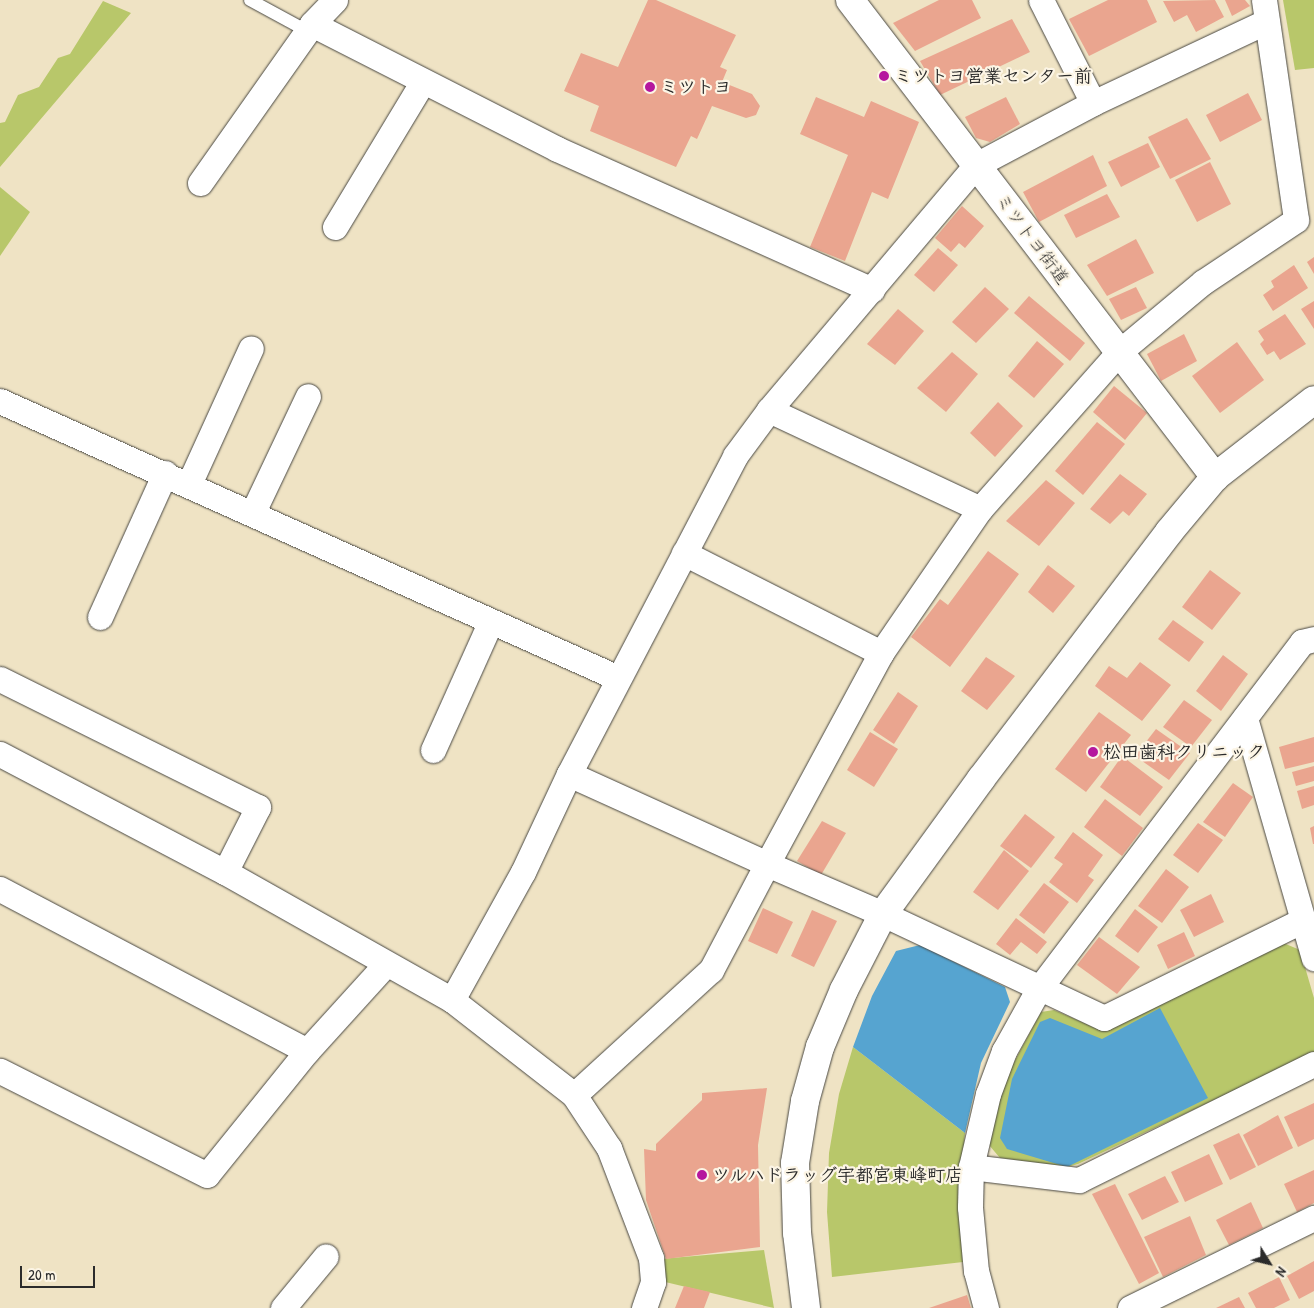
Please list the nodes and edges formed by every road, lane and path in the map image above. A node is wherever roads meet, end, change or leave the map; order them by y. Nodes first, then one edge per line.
1 (250, 0) edge
2 (335, 0) edge
3 (850, 0) edge
4 (1041, 0) edge
5 (1266, 11) edge
6 (309, 28) junction
7 (422, 81) junction
8 (1093, 103) junction
9 (976, 165) junction
10 (200, 183) dead end
11 (335, 227) dead end
12 (872, 290) junction
13 (251, 348) dead end
14 (1118, 352) junction
15 (308, 396) dead end
16 (1314, 400) edge
17 (0, 401) edge
18 (769, 410) junction
19 (165, 473) junction
20 (1215, 476) junction
21 (189, 484) junction
22 (980, 509) junction
23 (253, 512) junction
24 (684, 553) junction
25 (100, 617) dead end
26 (491, 621) junction
27 (1314, 639) edge
28 (882, 653) junction
29 (618, 678) junction
30 (0, 679) edge
31 (1245, 718) junction
32 (433, 750) dead end
33 (0, 754) edge
34 (569, 774) junction
35 (766, 864) junction
36 (225, 872) junction
37 (0, 890) edge
38 (884, 914) junction
39 (1303, 920) junction
40 (1314, 958) edge
41 (385, 965) junction
42 (1038, 990) junction
43 (452, 1000) junction
44 (307, 1052) junction
45 (1314, 1064) edge
46 (0, 1070) edge
47 (574, 1095) junction
48 (972, 1167) junction
49 (1314, 1218) edge
50 (326, 1256) dead end
51 (283, 1308) edge
52 (644, 1308) edge
53 (806, 1308) edge
54 (986, 1308) edge
55 (1130, 1308) edge

1 - 6 lane
2 - 6 street
3 - 9 street, ミツトヨ街道
4 - 8 street
5 - 8 street
5 - 14 street
6 - 7 street
6 - 10 street
7 - 11 street
7 - 12 street
8 - 9 street
9 - 12 street
9 - 14 street, ミツトヨ街道
12 - 18 street
13 - 21 street
14 - 20 street, ミツトヨ街道
14 - 22 street
15 - 23 street
16 - 20 street
17 - 19 street
18 - 22 street
18 - 24 street
19 - 21 street
19 - 25 street
20 - 38 street
21 - 23 street
22 - 28 street
23 - 26 street
24 - 28 street
24 - 29 street
26 - 29 street
26 - 32 street
27 - 31 street
28 - 35 street
29 - 34 street
30 - 36 street
31 - 39 street
31 - 42 street
33 - 36 street
34 - 35 street
34 - 43 street
35 - 38 street
35 - 47 street
36 - 41 street
37 - 44 street
38 - 42 street
38 - 53 street
39 - 40 street
39 - 42 street
41 - 43 street
41 - 44 street
42 - 48 street
43 - 47 street
44 - 46 street
45 - 48 street
47 - 52 street
48 - 54 street
49 - 55 street
50 - 51 street

